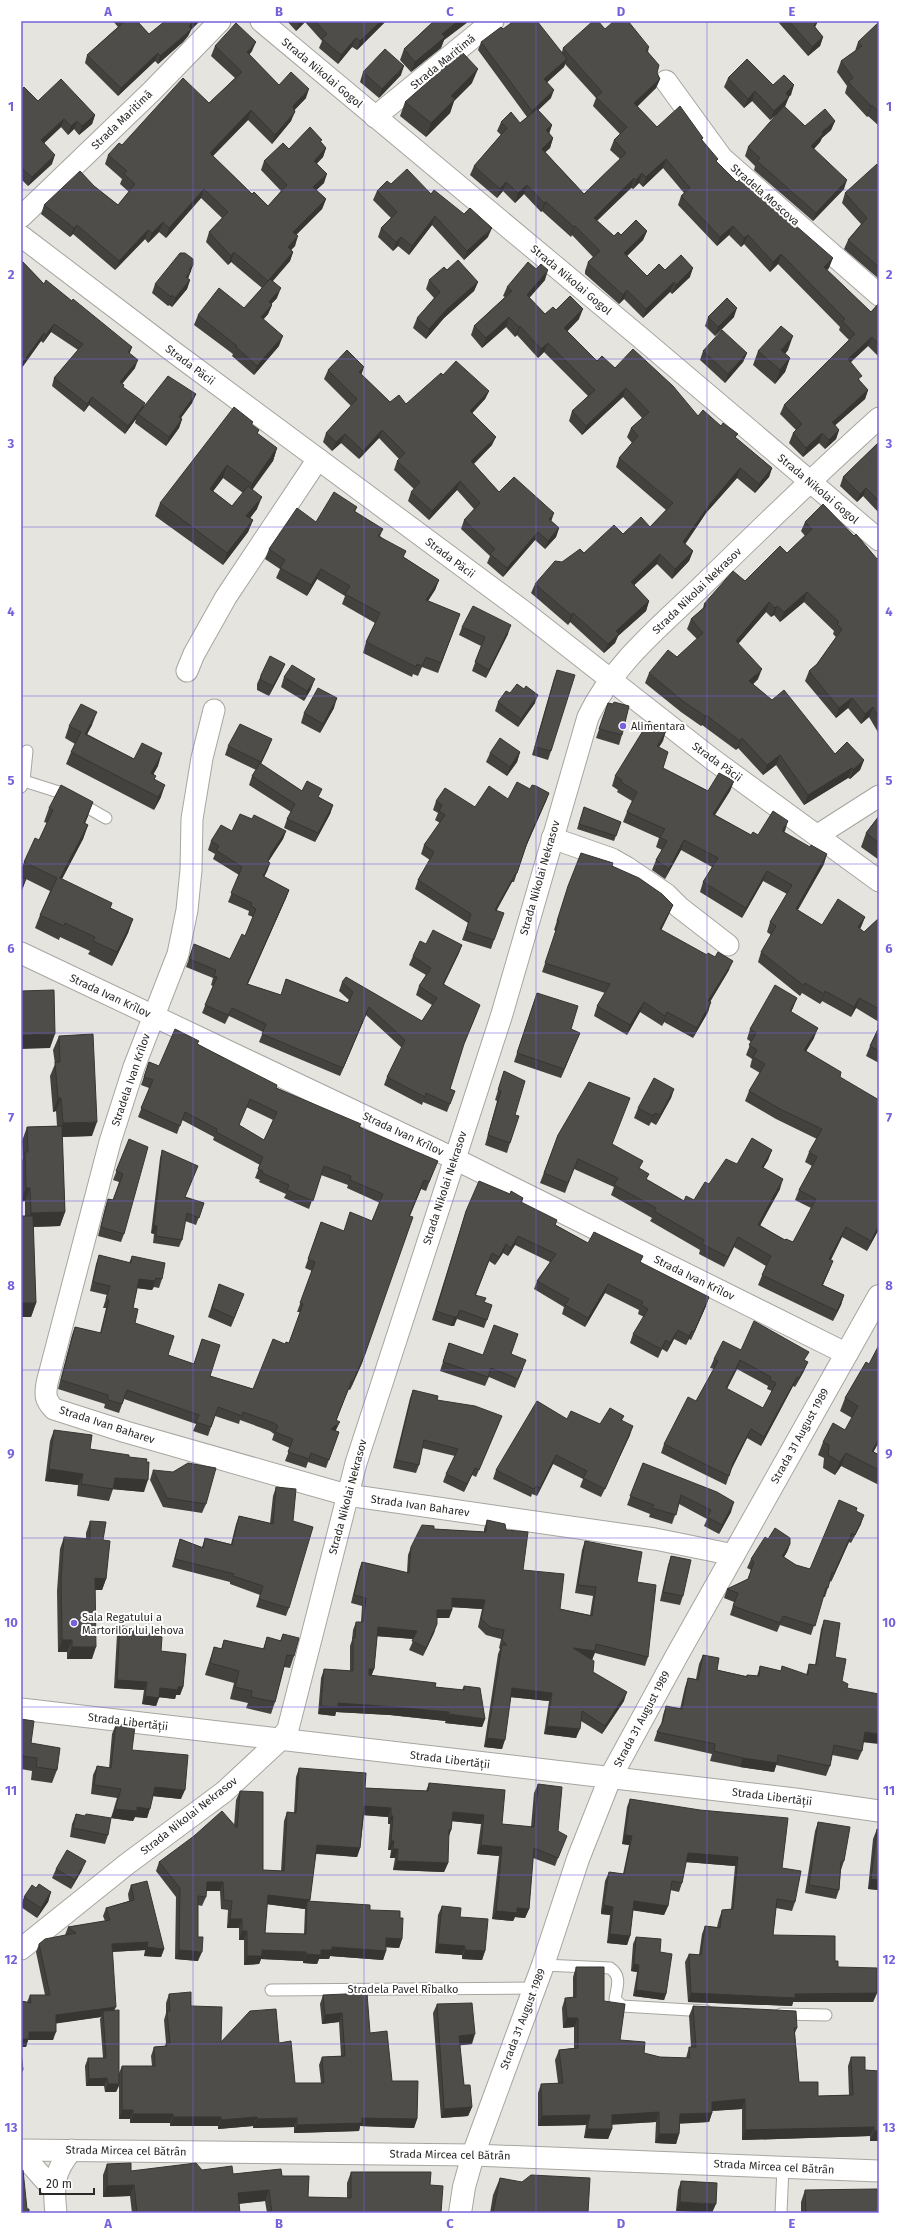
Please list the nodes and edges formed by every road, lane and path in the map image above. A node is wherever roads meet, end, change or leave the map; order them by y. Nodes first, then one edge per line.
1 (220, 21) edge
2 (262, 21) edge
3 (492, 21) edge
4 (666, 81) dead end
5 (374, 117) junction
6 (21, 216) edge
7 (21, 236) edge
8 (879, 295) edge
9 (879, 418) edge
10 (318, 459) junction
11 (809, 481) junction
12 (879, 540) edge
13 (187, 671) dead end
14 (610, 679) junction
15 (214, 710) dead end
16 (27, 752) dead end
17 (23, 785) edge
18 (879, 796) edge
19 (106, 818) dead end
20 (818, 835) junction
21 (552, 838) junction
22 (879, 881) edge
23 (728, 945) dead end
24 (21, 953) edge
25 (153, 1016) junction
26 (455, 1159) junction
27 (879, 1296) edge
28 (846, 1354) junction
29 (47, 1402) joint
30 (346, 1495) junction
31 (734, 1555) junction
32 (21, 1709) edge
33 (280, 1740) junction
34 (610, 1778) junction
35 (879, 1811) edge
36 (21, 1949) edge
37 (543, 1966) junction
38 (535, 1988) junction
39 (271, 1990) dead end
40 (720, 2011) edge
41 (766, 2014) edge
42 (826, 2015) dead end
43 (72, 2150) junction
44 (21, 2151) edge
45 (470, 2162) junction
46 (783, 2167) junction
47 (879, 2171) edge
48 (53, 2190) junction
49 (56, 2213) edge
50 (460, 2213) edge
51 (781, 2213) edge

1 - 6 street, Strada Maritimă
2 - 5 street, Strada Nikolai Gogol
3 - 5 street, Strada Maritimă
4 - 8 street, Stradela Moscova
5 - 11 street, Strada Nikolai Gogol
7 - 10 street, Strada Păcii
9 - 11 street, Strada Nikolai Nekrasov
10 - 13 street
10 - 14 street, Strada Păcii
11 - 12 street, Strada Nikolai Gogol
11 - 14 street, Strada Nikolai Nekrasov
14 - 20 street, Strada Păcii
14 - 21 street, Strada Nikolai Nekrasov
15 - 25 street, Stradela Ivan Krîlov
16 - 17 lane
17 - 19 lane
18 - 20 street
20 - 22 street, Strada Păcii
21 - 23 street
21 - 26 street, Strada Nikolai Nekrasov
24 - 25 street, Strada Ivan Krîlov
25 - 26 street, Strada Ivan Krîlov
25 - 29 street, Stradela Ivan Krîlov
26 - 28 street, Strada Ivan Krîlov
26 - 30 street, Strada Nikolai Nekrasov
27 - 28 main road, Strada 31 August 1989
28 - 31 main road, Strada 31 August 1989
29 - 30 street, Strada Ivan Baharev
30 - 31 street, Strada Ivan Baharev
30 - 33 street, Strada Nikolai Nekrasov
31 - 34 main road, Strada 31 August 1989
32 - 33 street, Strada Libertății
33 - 34 street, Strada Libertății
33 - 36 street, Strada Nikolai Nekrasov
34 - 35 street, Strada Libertății
34 - 37 main road, Strada 31 August 1989
37 - 38 main road, Strada 31 August 1989
37 - 40 lane
38 - 39 lane, Stradela Pavel Rîbalko
38 - 45 main road, Strada 31 August 1989
41 - 42 lane
43 - 44 street, Strada Mircea cel Bătrân
43 - 45 street, Strada Mircea cel Bătrân
43 - 48 street
44 - 48 street
45 - 46 street, Strada Mircea cel Bătrân
45 - 50 main road, Strada 31 August 1989
46 - 47 street, Strada Mircea cel Bătrân
46 - 51 lane
48 - 49 street

